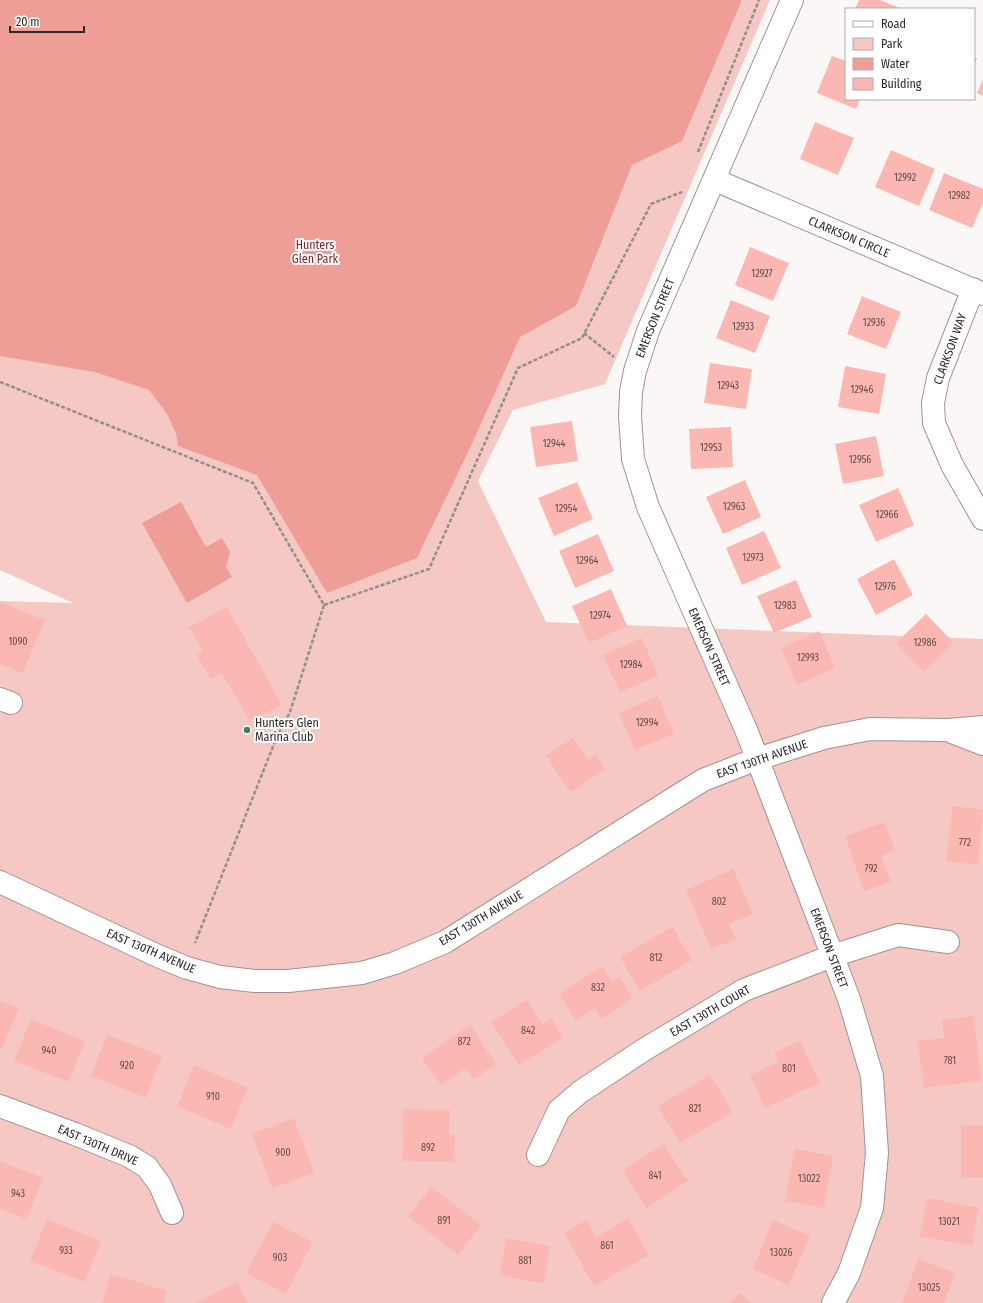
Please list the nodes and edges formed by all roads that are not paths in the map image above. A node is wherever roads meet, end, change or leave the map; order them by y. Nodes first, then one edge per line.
1 (792, 0) edge
2 (715, 180) junction
3 (978, 292) edge
4 (983, 519) edge
5 (983, 727) edge
6 (948, 730) junction
7 (983, 744) edge
8 (757, 759) junction
9 (0, 882) edge
10 (948, 942) dead end
11 (832, 956) junction
12 (0, 1106) edge
13 (538, 1155) dead end
14 (172, 1213) dead end
15 (833, 1303) edge

1 - 2 street, EMERSON STREET
2 - 3 street, CLARKSON CIRCLE
2 - 8 street, EMERSON STREET
3 - 4 street, CLARKSON WAY
5 - 6 street, EAST 130TH AVENUE
6 - 7 street, EAST 130TH AVENUE
6 - 8 street, EAST 130TH AVENUE
8 - 9 street, EAST 130TH AVENUE
8 - 11 street, EMERSON STREET
10 - 11 street, EAST 130TH COURT
11 - 13 street, EAST 130TH COURT
11 - 15 street, EMERSON STREET
12 - 14 street, EAST 130TH DRIVE

